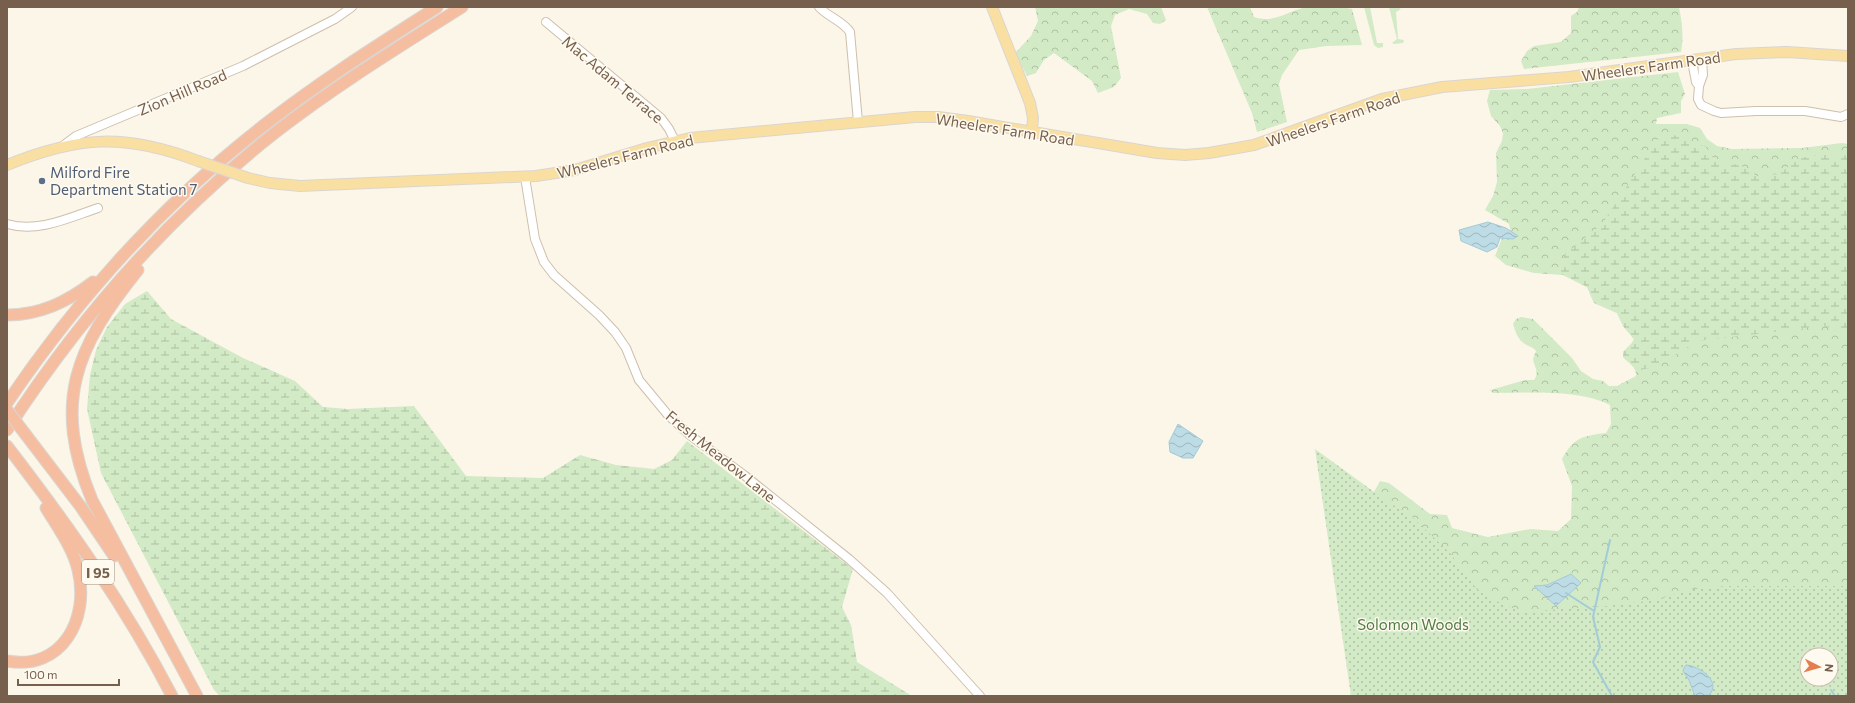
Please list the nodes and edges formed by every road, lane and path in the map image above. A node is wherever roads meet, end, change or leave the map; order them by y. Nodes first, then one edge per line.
1 (352, 7) edge
2 (438, 7) edge
3 (462, 7) edge
4 (819, 7) edge
5 (992, 7) edge
6 (546, 22) dead end
7 (1848, 56) edge
8 (1697, 60) junction
9 (1848, 114) edge
10 (858, 122) junction
11 (1032, 132) junction
12 (675, 141) junction
13 (64, 145) junction
14 (7, 165) edge
15 (525, 177) junction
16 (98, 208) dead end
17 (184, 213) junction
18 (7, 224) edge
19 (126, 252) junction
20 (7, 315) edge
21 (7, 403) edge
22 (7, 410) edge
23 (7, 430) edge
24 (10, 450) edge
25 (161, 631) junction
26 (7, 662) edge
27 (172, 696) edge
28 (197, 696) edge
29 (980, 696) edge

1 - 13 street, Zion Hill Road
2 - 19 highway
3 - 17 highway
4 - 10 street
5 - 11 main road
6 - 12 street, Mac Adam Terrace
7 - 8 main road, Wheelers Farm Road
8 - 9 street
8 - 11 main road, Wheelers Farm Road
10 - 11 main road, Wheelers Farm Road
10 - 12 main road, Wheelers Farm Road
12 - 15 main road, Wheelers Farm Road
13 - 14 main road, Zion Hill Road
13 - 15 main road, Wheelers Farm Road, bridge
15 - 29 street, Fresh Meadow Lane
16 - 18 street
17 - 23 highway
17 - 25 highway
19 - 20 highway
19 - 21 highway
22 - 25 highway, I 95, bridge
24 - 26 highway
24 - 27 highway, I 95
25 - 28 highway, I 95

